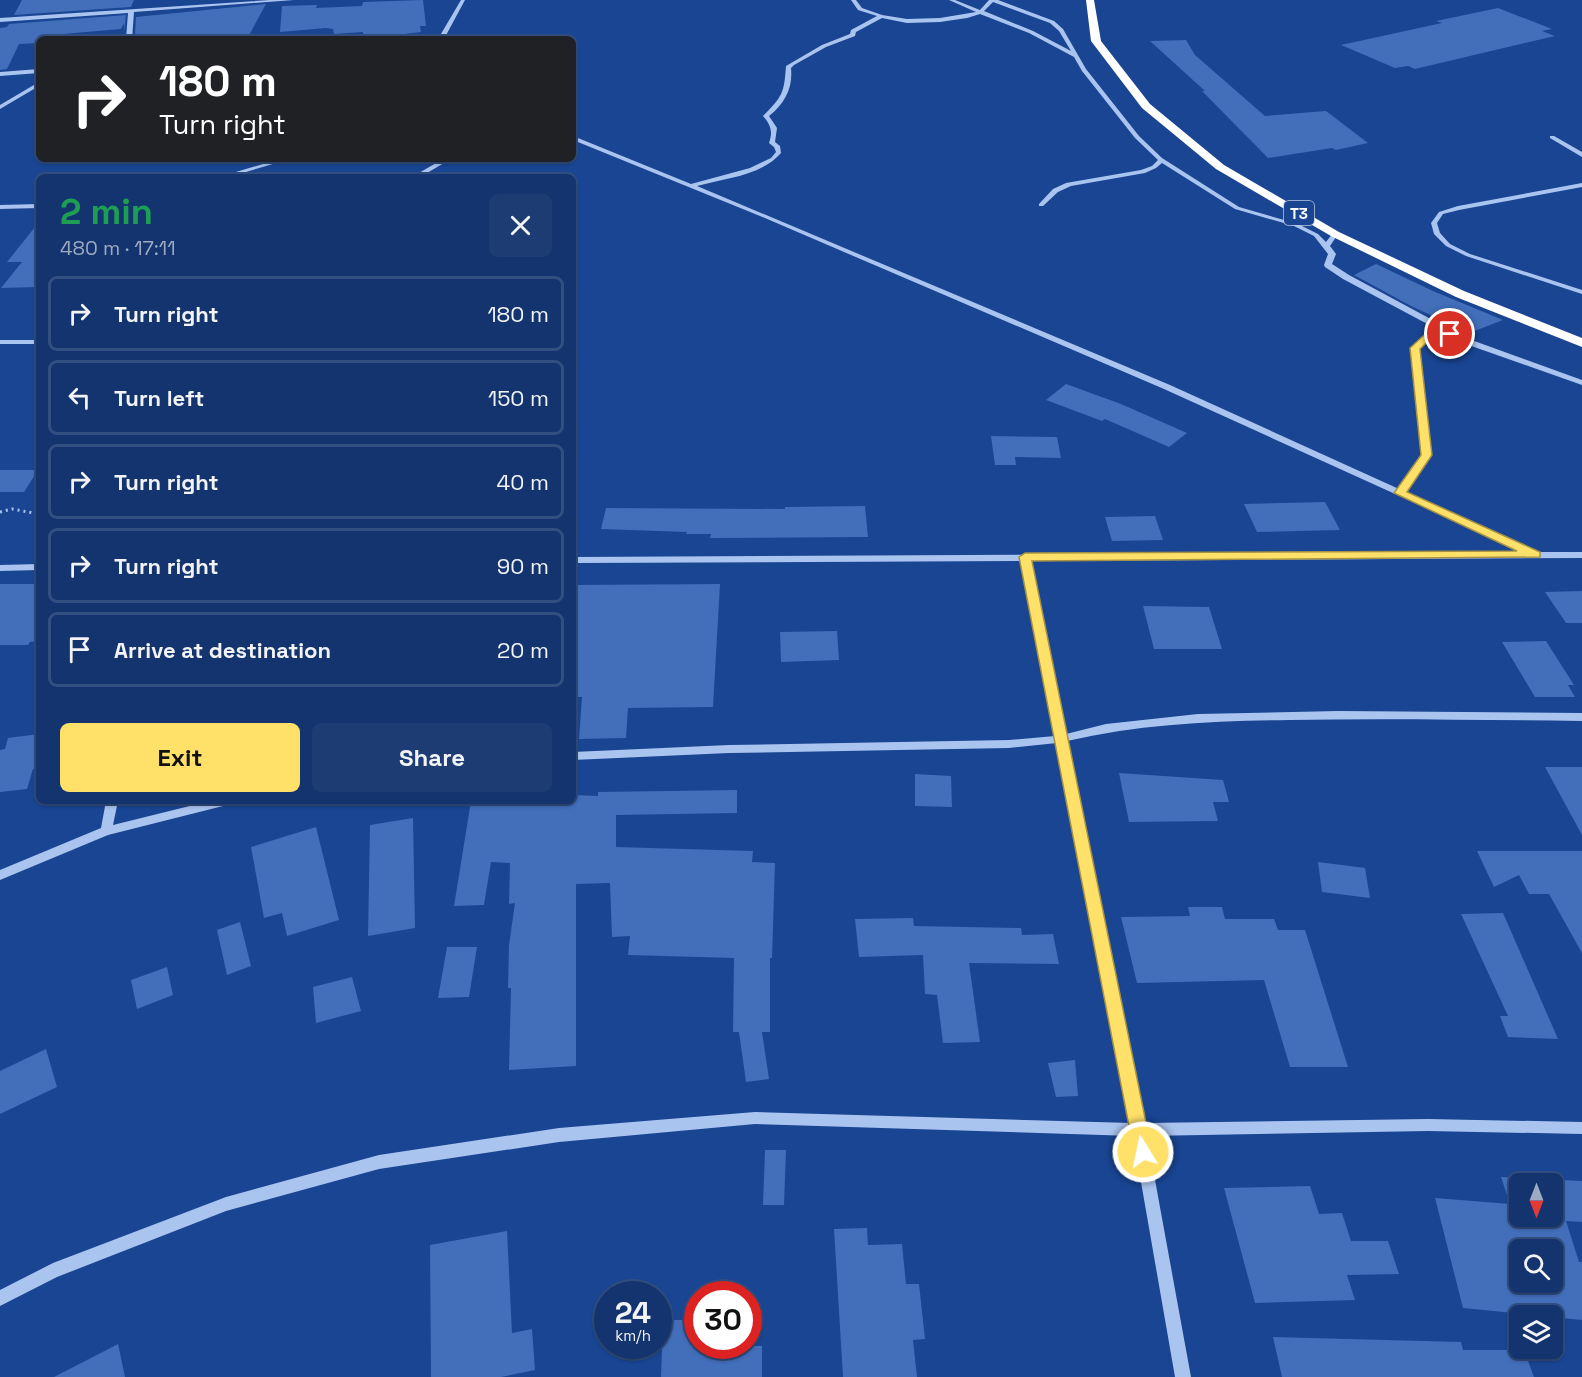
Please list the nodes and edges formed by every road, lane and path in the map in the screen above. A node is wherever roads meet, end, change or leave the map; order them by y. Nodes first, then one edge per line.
1 (292, 0) edge
2 (463, 0) edge
3 (854, 0) edge
4 (951, 0) edge
5 (993, 0) edge
6 (1090, 0) edge
7 (131, 12) junction
8 (980, 12) junction
9 (880, 16) junction
10 (0, 20) edge
11 (129, 36) edge
12 (443, 36) edge
13 (1076, 56) junction
14 (36, 70) edge
15 (0, 74) edge
16 (36, 86) edge
17 (0, 107) edge
18 (1552, 137) dead end
19 (576, 139) edge
20 (1582, 155) edge
21 (1162, 160) junction
22 (276, 162) edge
23 (442, 162) edge
24 (233, 174) edge
25 (420, 174) edge
26 (1582, 185) edge
27 (690, 186) junction
28 (1041, 205) dead end
29 (36, 206) edge
30 (0, 207) edge
31 (1335, 234) junction
32 (1326, 246) junction
33 (1582, 292) edge
34 (1438, 327) junction
35 (0, 342) edge
36 (36, 342) edge
37 (1582, 343) edge
38 (1582, 383) edge
39 (1400, 493) junction
40 (0, 512) edge
41 (36, 513) edge
42 (1536, 554) junction
43 (1582, 555) edge
44 (1025, 557) junction
45 (576, 560) edge
46 (36, 567) edge
47 (0, 568) edge
48 (1582, 717) edge
49 (1060, 739) junction
50 (576, 756) edge
51 (111, 804) edge
52 (215, 804) edge
53 (106, 831) junction
54 (0, 875) edge
55 (1582, 1128) edge
56 (1139, 1130) junction
57 (0, 1298) edge
58 (1183, 1377) edge

1 - 7 street
2 - 12 street
3 - 9 street
4 - 8 street
5 - 8 street
5 - 13 street
6 - 31 highway, T3
7 - 10 street
7 - 11 street
8 - 9 street
8 - 13 street
9 - 27 street
13 - 21 street
14 - 15 street
16 - 17 street
18 - 20 street
19 - 27 street
21 - 28 street
21 - 32 street
22 - 24 street
23 - 25 street
26 - 33 street
27 - 39 street
29 - 30 street
31 - 32 street
31 - 37 highway, T3
32 - 34 street
34 - 38 street
34 - 39 street
35 - 36 street
39 - 42 street
40 - 41 path
42 - 43 street
42 - 44 street
44 - 45 street
44 - 49 street
46 - 47 street
48 - 49 street
49 - 50 street
49 - 56 street
51 - 53 street
52 - 53 street
53 - 54 street
55 - 56 street
56 - 57 street
56 - 58 street

